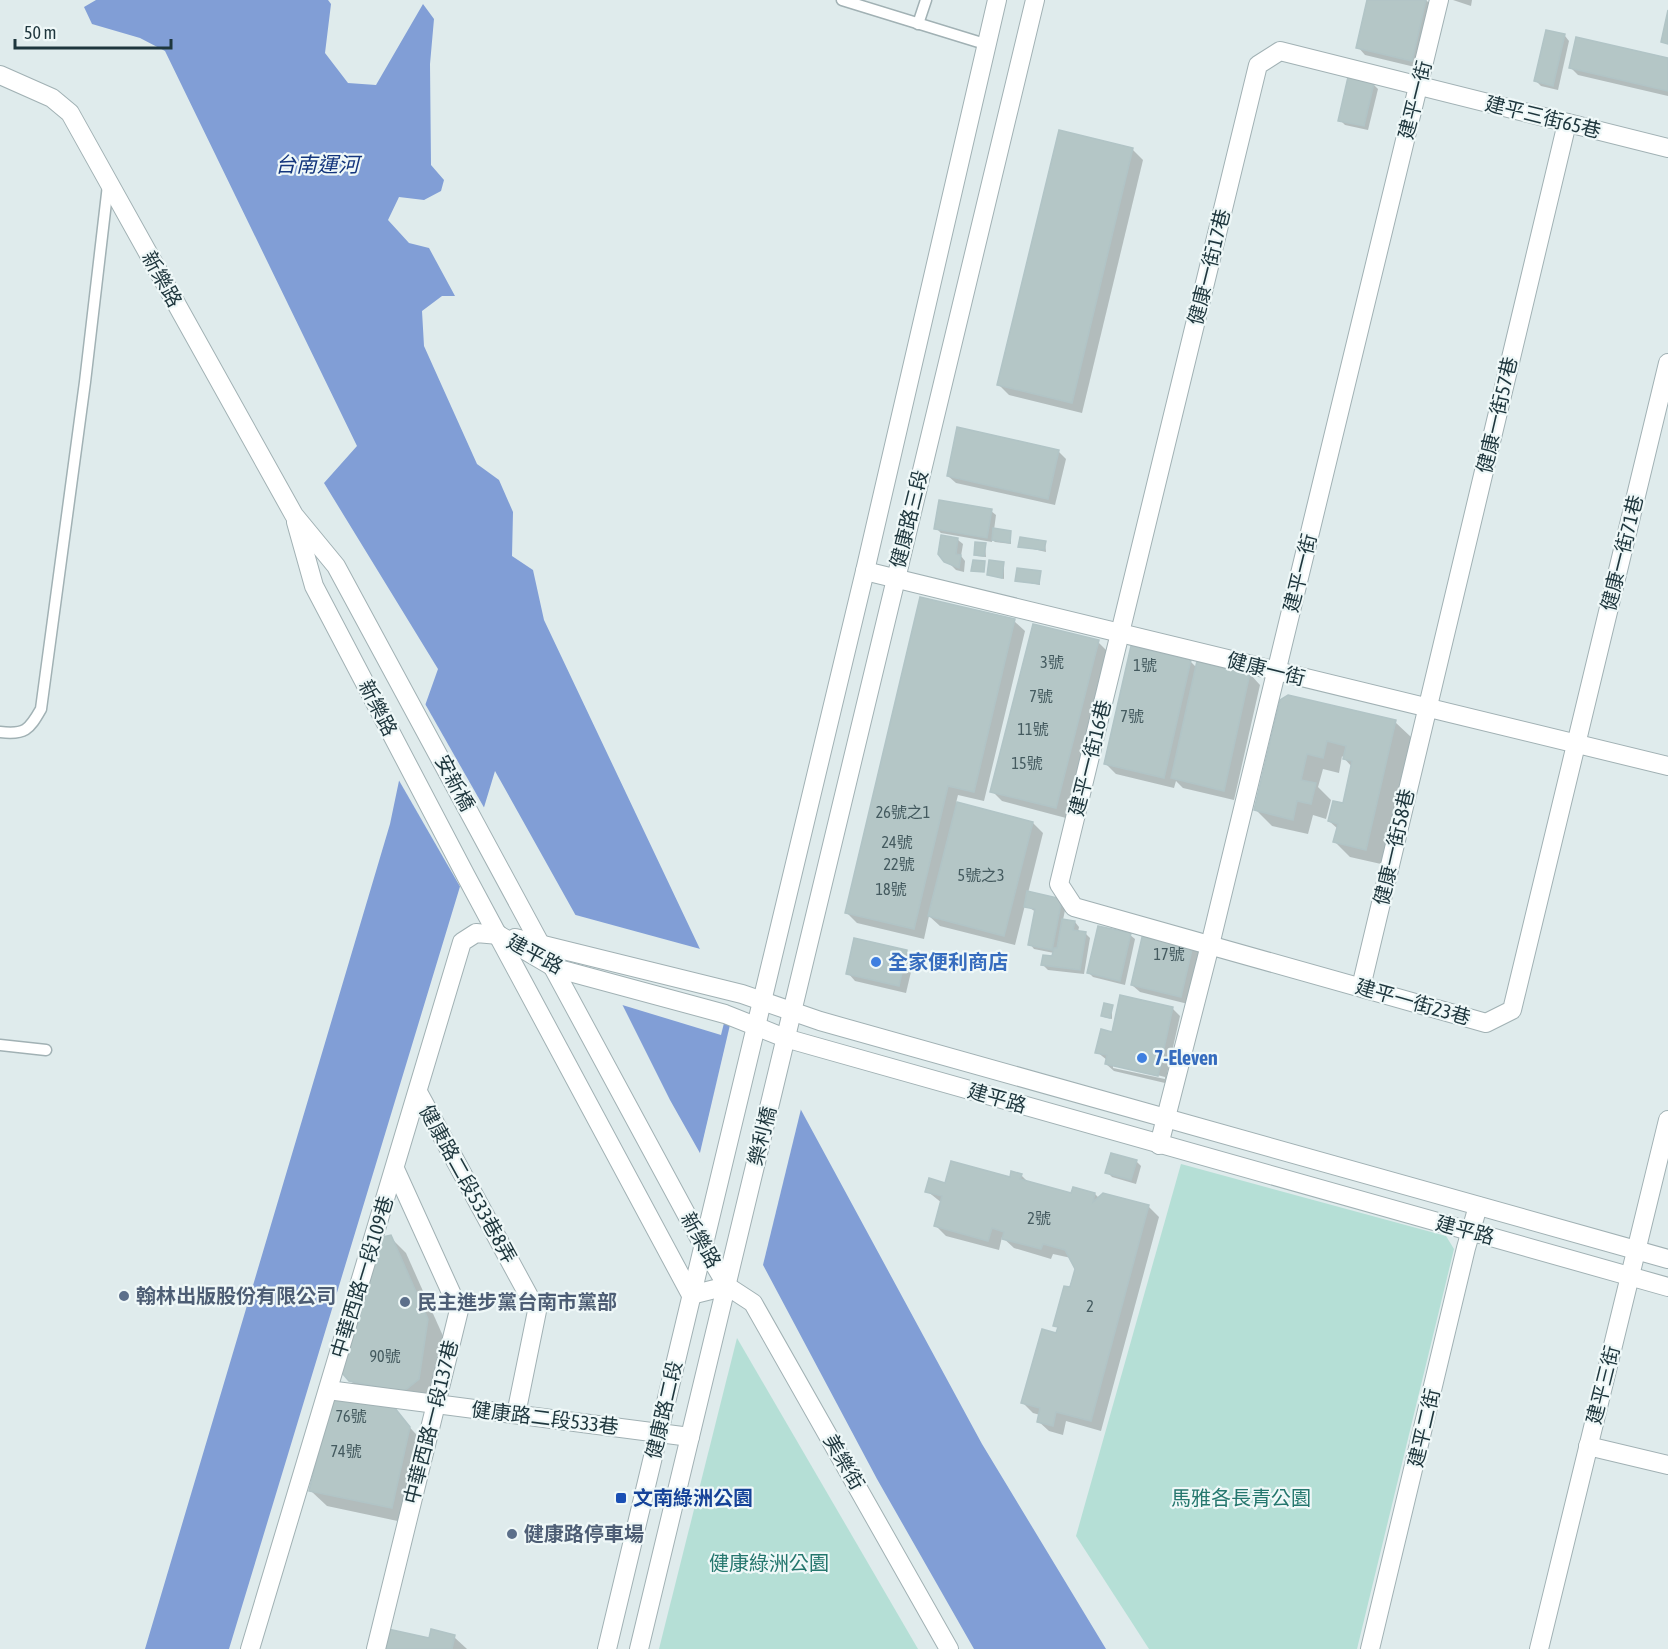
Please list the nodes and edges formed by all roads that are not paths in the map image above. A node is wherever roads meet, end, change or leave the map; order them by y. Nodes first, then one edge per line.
1 (842, 0) edge
2 (926, 0) edge
3 (997, 0) edge
4 (1035, 0) edge
5 (1439, 0) edge
6 (918, 24) junction
7 (986, 44) junction
8 (0, 75) edge
9 (1418, 86) junction
10 (1567, 123) junction
11 (1668, 148) edge
12 (108, 182) junction
13 (1668, 363) edge
14 (294, 515) junction
15 (865, 571) junction
16 (895, 579) junction
17 (1120, 633) junction
18 (1277, 671) junction
19 (1426, 707) junction
20 (421, 720) joint
21 (0, 732) edge
22 (1576, 743) junction
23 (1668, 766) edge
24 (409, 768) joint
25 (489, 846) joint
26 (1059, 884) joint
27 (471, 886) joint
28 (499, 935) junction
29 (542, 944) junction
30 (1210, 945) junction
31 (555, 968) junction
32 (1361, 987) junction
33 (762, 1001) junction
34 (791, 1013) junction
35 (756, 1025) junction
36 (785, 1038) junction
37 (0, 1045) edge
38 (46, 1050) dead end
39 (418, 1092) junction
40 (1166, 1120) junction
41 (1668, 1120) edge
42 (1159, 1145) junction
43 (394, 1169) junction
44 (1478, 1206) junction
45 (712, 1207) joint
46 (1471, 1231) junction
47 (738, 1233) joint
48 (703, 1245) junction
49 (1637, 1251) junction
50 (1668, 1259) edge
51 (1629, 1276) junction
52 (727, 1286) junction
53 (1668, 1287) edge
54 (691, 1295) junction
55 (328, 1390) junction
56 (435, 1404) junction
57 (516, 1414) junction
58 (658, 1433) junction
59 (690, 1437) junction
60 (1588, 1446) junction
61 (1668, 1465) edge
62 (250, 1649) edge
63 (376, 1649) edge
64 (607, 1649) edge
65 (639, 1649) edge
66 (949, 1649) edge
67 (1370, 1649) edge
68 (1539, 1649) edge

1 - 6 lane
2 - 6 lane
3 - 7 street, 健康路三段
4 - 16 street, 健康路三段
5 - 9 street, 建平一街
6 - 7 lane
7 - 15 street, 健康路三段
8 - 12 street, 新樂路
9 - 10 street, 建平三街65巷
9 - 17 street, 健康一街17巷
9 - 18 street, 建平一街
10 - 11 street, 建平三街65巷
10 - 19 street, 健康一街57巷
12 - 14 street, 新樂路
12 - 21 lane
13 - 22 street, 健康一街71巷
14 - 20 street, 新樂路
14 - 24 street, 新樂路
15 - 16 street, 健康一街
15 - 33 street, 健康路三段
16 - 17 street, 健康一街
16 - 34 street, 健康路三段
17 - 18 street, 健康一街
17 - 26 street, 建平一街16巷
18 - 19 street, 健康一街
18 - 30 street, 建平一街
19 - 22 street, 健康一街
19 - 32 street, 健康一街58巷
20 - 25 street, 安新橋
22 - 23 street, 健康一街
22 - 32 street, 建平一街23巷
24 - 27 street, 安新橋
25 - 29 street, 新樂路
26 - 30 street, 建平一街23巷
27 - 28 street, 新樂路
28 - 29 street, 建平路
28 - 31 street, 建平路
28 - 39 street, 中華西路一段109巷
28 - 54 street, 新樂路
29 - 31 street, 新樂路
29 - 33 street, 建平路
30 - 32 street, 建平一街23巷
30 - 40 street, 建平一街
31 - 35 street, 建平路
31 - 48 street, 新樂路
33 - 34 street, 建平路
33 - 35 street, 健康路三段
34 - 36 street, 健康路三段
34 - 40 street, 建平路
35 - 36 street, 建平路
35 - 45 street, 樂利橋
36 - 42 street, 建平路
36 - 47 street, 樂利橋
37 - 38 lane
39 - 43 street, 中華西路一段109巷
39 - 57 street, 健康路二段533巷8弄
40 - 42 street, 建平一街
40 - 44 street, 建平路
41 - 49 street, 建平三街
42 - 46 street, 建平路
43 - 55 street, 中華西路一段109巷
43 - 56 street, 中華西路一段137巷
44 - 46 street, 建平二街
44 - 49 street, 建平路
45 - 48 street, 健康路二段
46 - 51 street, 建平路
46 - 67 street, 建平二街
47 - 52 street, 健康路二段
48 - 52 street, 新樂路
48 - 54 street, 健康路二段
49 - 50 street, 建平路
49 - 51 street, 建平三街
51 - 53 street, 建平路
51 - 60 street, 建平三街
52 - 54 street, 新樂路
52 - 59 street, 健康路二段
52 - 66 street, 美樂街
54 - 58 street, 健康路二段
55 - 56 street, 健康路二段533巷
55 - 62 street, 中華西路一段109巷
56 - 57 street, 健康路二段533巷
56 - 63 street, 中華西路一段137巷
57 - 58 street, 健康路二段533巷
58 - 59 street, 健康路二段533巷
58 - 64 street, 健康路二段
59 - 65 street, 健康路二段
60 - 61 street
60 - 68 street, 建平三街

